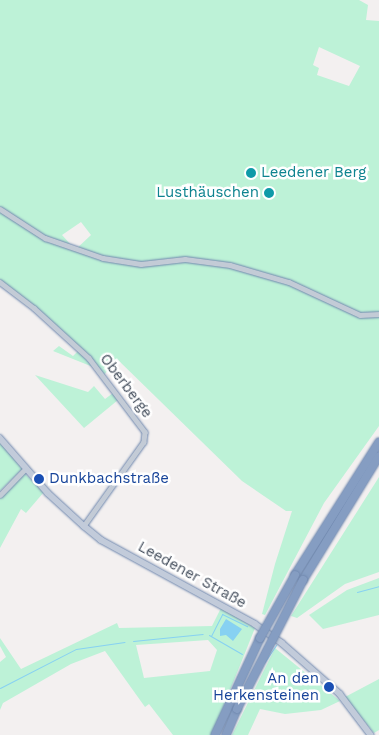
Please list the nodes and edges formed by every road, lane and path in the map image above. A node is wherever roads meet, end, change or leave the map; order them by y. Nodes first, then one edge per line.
1 (0, 209) edge
2 (0, 282) edge
3 (379, 314) edge
4 (0, 438) edge
5 (379, 442) edge
6 (379, 456) edge
7 (26, 469) junction
8 (0, 494) edge
9 (84, 526) junction
10 (215, 735) edge
11 (226, 735) edge
12 (371, 735) edge

1 - 3 street
2 - 9 street, Oberberge
4 - 7 street, Leedener Straße
5 - 10 highway, bridge
6 - 11 highway, bridge
7 - 8 street
7 - 9 street, Leedener Straße
9 - 12 street, Leedener Straße

